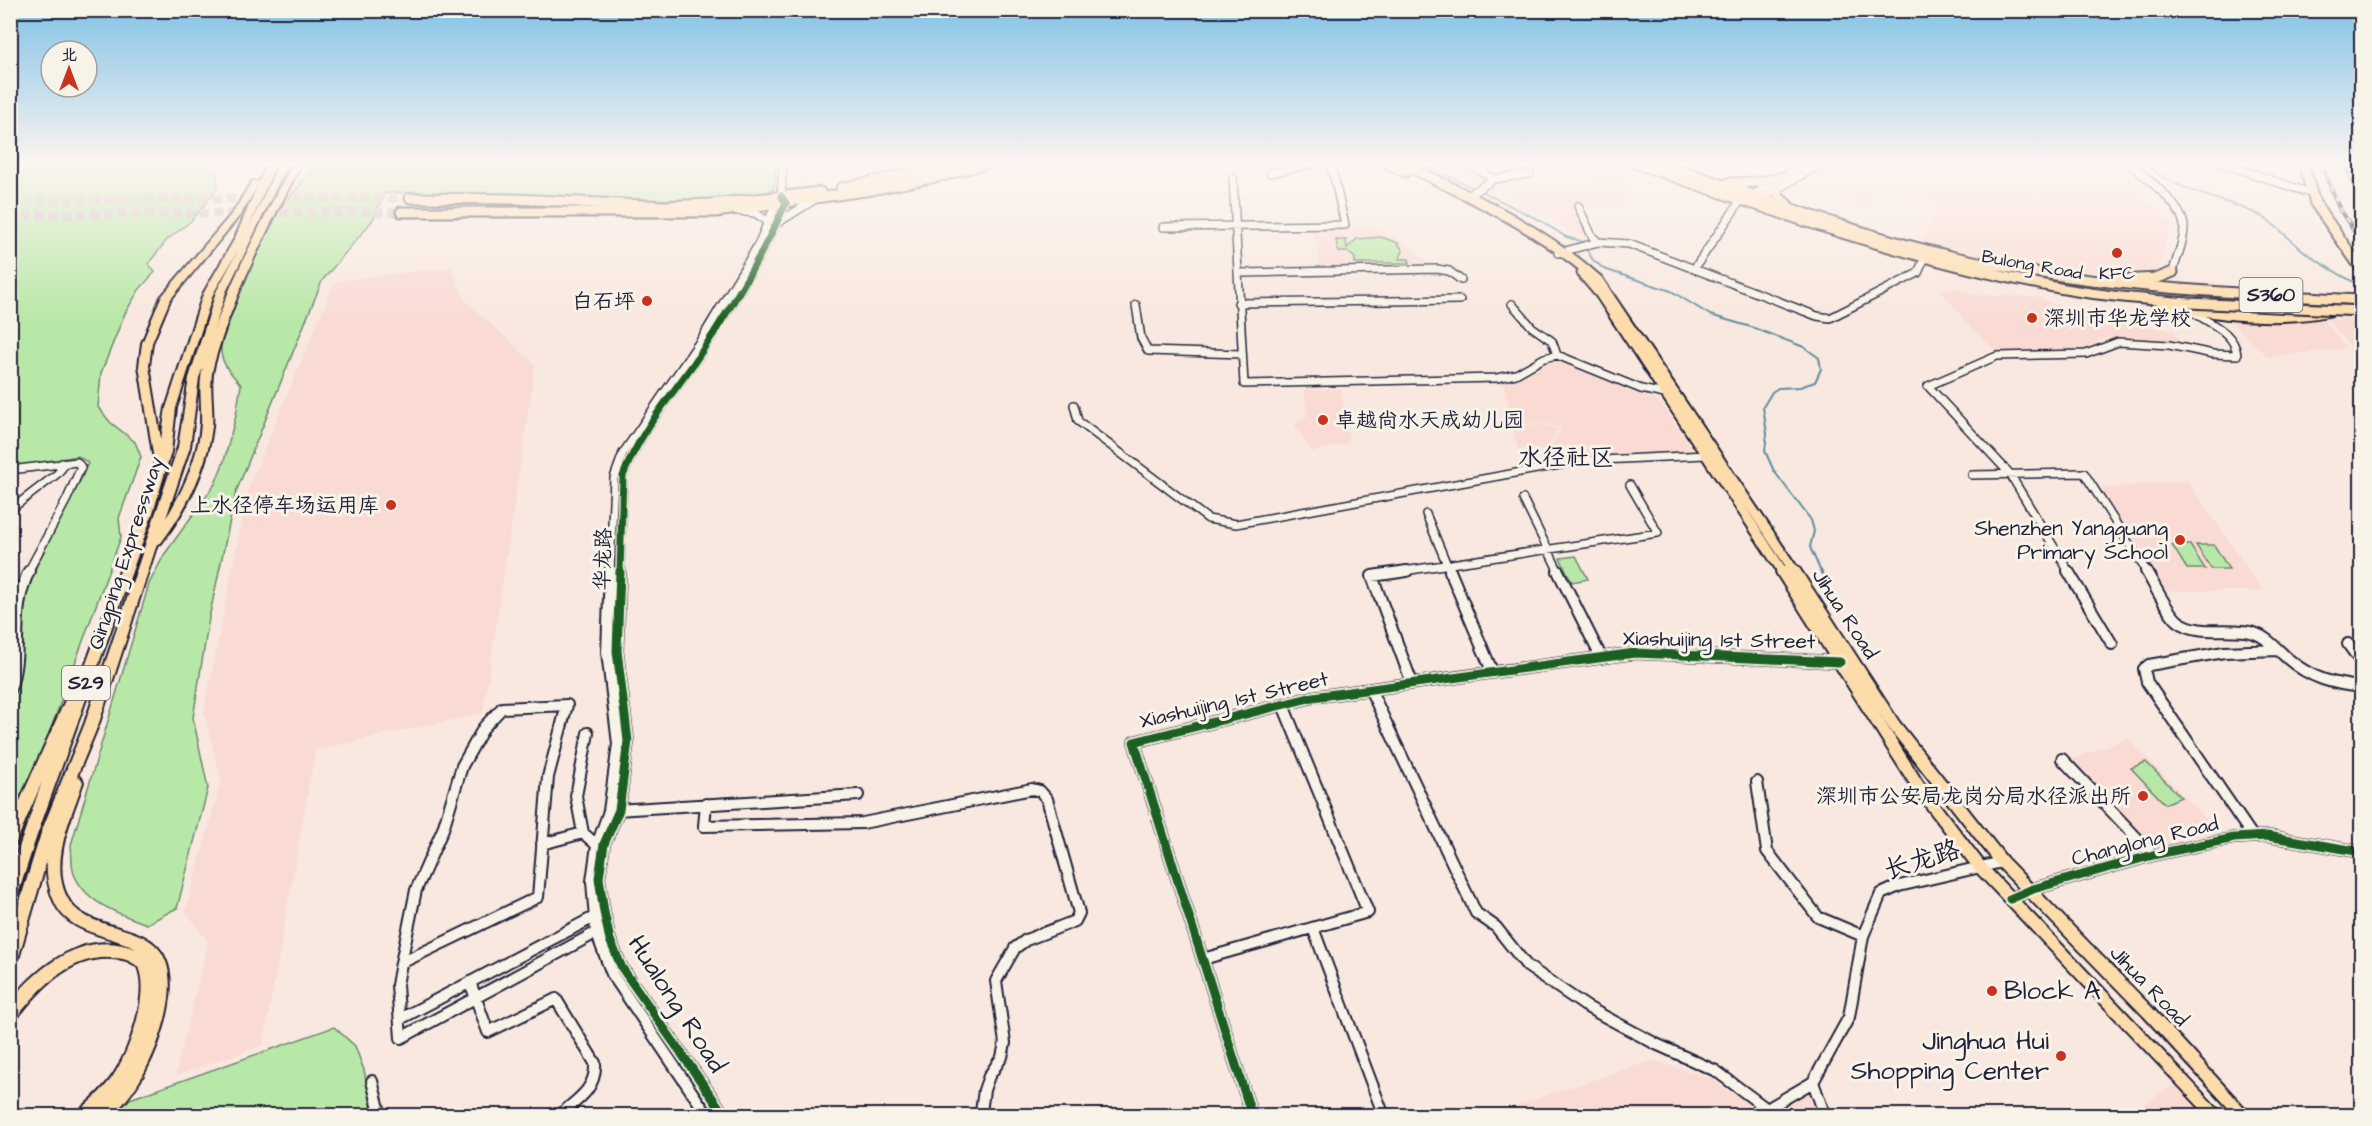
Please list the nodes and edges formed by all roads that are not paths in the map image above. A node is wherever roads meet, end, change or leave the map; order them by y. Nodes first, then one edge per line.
1 (234, 216) edge
2 (250, 216) edge
3 (260, 216) edge
4 (270, 216) edge
5 (760, 216) edge
6 (773, 216) edge
7 (776, 216) edge
8 (786, 216) edge
9 (1236, 216) edge
10 (1342, 216) edge
11 (1499, 216) edge
12 (1509, 216) edge
13 (1582, 216) edge
14 (1730, 216) edge
15 (1789, 216) edge
16 (1818, 216) edge
17 (2180, 216) edge
18 (2322, 216) edge
19 (773, 223) junction
20 (1237, 226) junction
21 (1163, 227) dead end
22 (1596, 242) junction
23 (1565, 251) junction
24 (1924, 259) junction
25 (1694, 268) junction
26 (2361, 270) edge
27 (2173, 272) junction
28 (1240, 273) junction
29 (2076, 279) junction
30 (1461, 280) dead end
31 (2180, 290) junction
32 (1460, 300) dead end
33 (2361, 300) edge
34 (1239, 303) junction
35 (1512, 304) dead end
36 (1136, 305) dead end
37 (2190, 307) junction
38 (2361, 310) edge
39 (1242, 354) junction
40 (1557, 355) junction
41 (1666, 394) junction
42 (1678, 398) junction
43 (1074, 405) dead end
44 (1706, 455) junction
45 (62, 463) junction
46 (161, 468) junction
47 (10, 470) edge
48 (2010, 474) junction
49 (1972, 475) dead end
50 (1630, 485) dead end
51 (1523, 499) dead end
52 (10, 510) edge
53 (1426, 514) dead end
54 (152, 545) junction
55 (1548, 550) junction
56 (1448, 565) junction
57 (111, 614) junction
58 (2112, 644) dead end
59 (2348, 644) dead end
60 (2278, 650) junction
61 (1601, 657) junction
62 (1840, 662) junction
63 (2361, 663) edge
64 (1492, 670) junction
65 (1412, 682) junction
66 (2361, 687) edge
67 (10, 689) edge
68 (1370, 689) junction
69 (1283, 705) junction
70 (92, 723) junction
71 (588, 733) dead end
72 (2062, 759) dead end
73 (1758, 782) dead end
74 (858, 795) dead end
75 (706, 804) junction
76 (614, 810) junction
77 (583, 833) junction
78 (2253, 837) junction
79 (10, 840) edge
80 (542, 844) junction
81 (600, 845) junction
82 (2361, 852) edge
83 (2153, 855) junction
84 (2002, 862) junction
85 (1980, 867) junction
86 (2029, 890) junction
87 (10, 897) edge
88 (2010, 898) junction
89 (599, 914) junction
90 (607, 927) junction
91 (1313, 927) junction
92 (596, 932) junction
93 (1863, 936) junction
94 (10, 959) edge
95 (1203, 959) junction
96 (400, 964) junction
97 (470, 982) junction
98 (476, 998) junction
99 (10, 1015) edge
100 (400, 1019) junction
101 (372, 1081) dead end
102 (1812, 1082) junction
103 (1827, 1114) edge
104 (86, 1116) edge
105 (101, 1116) edge
106 (381, 1116) edge
107 (558, 1116) edge
108 (708, 1116) edge
109 (725, 1116) edge
110 (983, 1116) edge
111 (1252, 1116) edge
112 (1384, 1116) edge
113 (2217, 1116) edge
114 (2244, 1116) edge

1 - 46 highway
2 - 46 highway, Qingping Expressway / S29
3 - 54 highway, Qingping Expressway / S29
4 - 54 highway
5 - 19 street
6 - 19 street
7 - 19 street
8 - 19 street
9 - 20 street
10 - 20 street
11 - 23 main road, Jihua Road
12 - 23 main road, Jihua Road
13 - 22 street
14 - 25 street
15 - 24 main road, Bulong Road
16 - 29 main road, Bulong Road / S360
17 - 27 street
18 - 26 main road
19 - 76 street, 华龙路
19 - 76 street, 华龙路
20 - 21 street
20 - 28 street
22 - 23 street
22 - 25 street
23 - 41 main road, Jihua Road
23 - 42 main road, Jihua Road
24 - 25 street
24 - 37 main road, Bulong Road
27 - 29 main road
27 - 31 main road
28 - 30 street
28 - 34 street
29 - 31 main road, Bulong Road / S360
31 - 33 main road, S360
32 - 34 street
34 - 39 street
35 - 40 street
36 - 39 street
37 - 38 main road, Bulong Road
37 - 48 street
39 - 40 street
40 - 41 street
41 - 42 street
41 - 44 main road, Jihua Road
42 - 84 main road, Jihua Road
43 - 44 street
44 - 62 main road, Jihua Road
45 - 47 street
45 - 52 street
45 - 67 street
46 - 57 highway, Qingping Expressway / S29
48 - 49 street
48 - 58 street
48 - 60 street
50 - 55 street
51 - 55 street
53 - 56 street
54 - 70 highway, Qingping Expressway / S29
55 - 56 street
55 - 61 street
56 - 64 street
56 - 65 street
57 - 79 highway
57 - 87 highway, Qingping Expressway / S29
59 - 63 street
60 - 66 street
60 - 78 street, Changlong Road
61 - 62 street, Xiashuijing 1st Street
61 - 64 street, Xiashuijing 1st Street
62 - 85 main road, Jihua Road
64 - 65 street, Xiashuijing 1st Street
65 - 68 street, Xiashuijing 1st Street
68 - 69 street, Xiashuijing 1st Street
68 - 102 street
69 - 91 street
69 - 95 street, Xiashuijing 1st Street
70 - 94 highway, Qingping Expressway / S29
70 - 105 highway
71 - 77 street
72 - 83 street
73 - 93 street
74 - 75 street
75 - 76 street
75 - 110 street
76 - 81 street, 华龙路
77 - 80 street
77 - 81 street
78 - 82 street, Changlong Road
78 - 83 street, Changlong Road
80 - 96 street
80 - 96 street
81 - 89 street, Hualong Road
83 - 86 street, Changlong Road
84 - 85 street, 长龙路
84 - 86 main road, Jihua Road
85 - 88 main road, Jihua Road
85 - 93 street, 长龙路
86 - 88 street, Changlong Road
86 - 114 main road, Jihua Road
88 - 113 main road, Jihua Road
89 - 90 street, Hualong Road
89 - 92 street, Hualong Road
89 - 97 street
90 - 92 street
90 - 109 street, Hualong Road
91 - 95 street
91 - 112 street
92 - 98 street
92 - 108 street, Hualong Road
93 - 102 street
95 - 111 street, Xiashuijing 1st Street
96 - 100 street
97 - 98 street
97 - 100 street
98 - 100 street
98 - 107 street
99 - 104 highway
101 - 106 street
102 - 103 street

